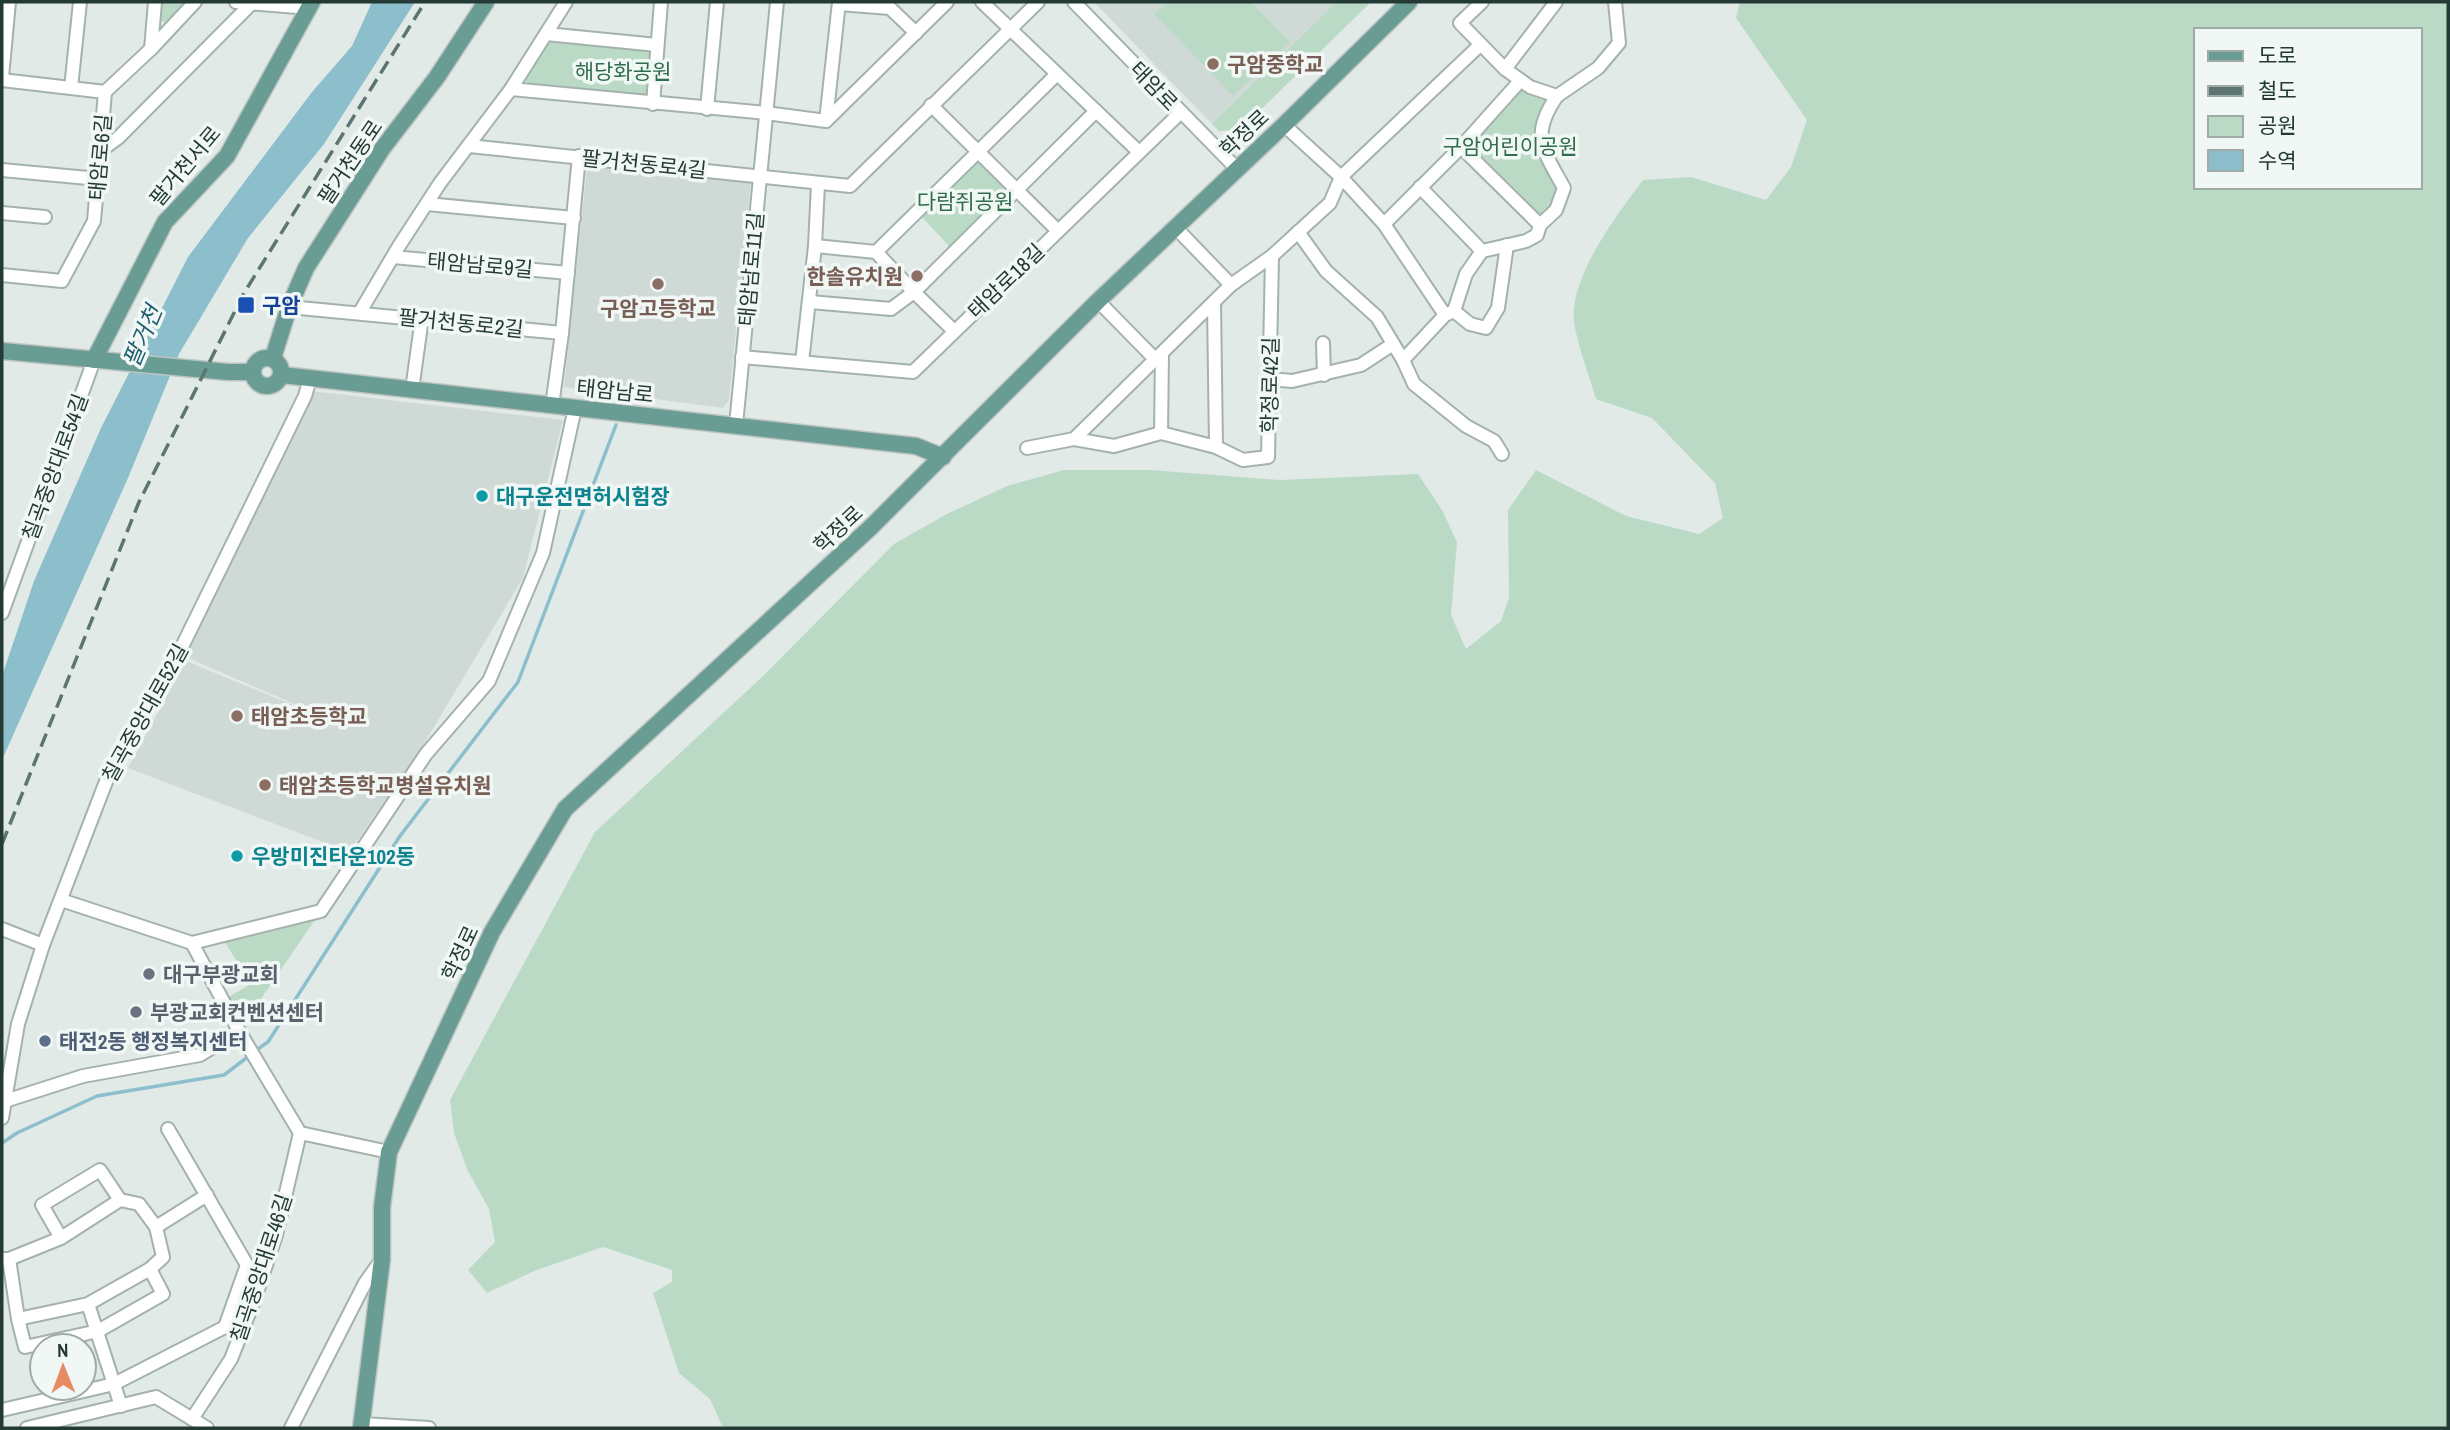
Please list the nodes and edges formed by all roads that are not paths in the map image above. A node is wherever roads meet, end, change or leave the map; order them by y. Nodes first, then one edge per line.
1 (9, 2) edge
2 (80, 2) edge
3 (155, 2) edge
4 (195, 2) edge
5 (236, 2) edge
6 (486, 2) edge
7 (566, 2) edge
8 (660, 2) edge
9 (717, 2) edge
10 (777, 2) edge
11 (947, 2) edge
12 (982, 2) edge
13 (1038, 2) edge
14 (1074, 2) edge
15 (1409, 2) edge
16 (1482, 2) edge
17 (1556, 2) edge
18 (1615, 2) edge
19 (839, 3) edge
20 (251, 4) junction
21 (311, 5) edge
22 (1010, 28) junction
23 (916, 33) junction
24 (546, 34) junction
25 (657, 45) junction
26 (1480, 45) junction
27 (151, 48) junction
28 (1505, 69) junction
29 (1057, 74) junction
30 (2, 79) edge
31 (1521, 81) junction
32 (71, 88) junction
33 (511, 89) junction
34 (105, 92) junction
35 (1557, 96) junction
36 (653, 104) junction
37 (931, 105) junction
38 (707, 109) junction
39 (1096, 111) junction
40 (766, 113) junction
41 (1180, 113) junction
42 (826, 121) junction
43 (1284, 125) junction
44 (469, 146) junction
45 (1461, 147) junction
46 (100, 151) junction
47 (978, 152) junction
48 (1139, 152) junction
49 (579, 156) junction
50 (1237, 169) junction
51 (2, 170) edge
52 (760, 176) junction
53 (1341, 177) junction
54 (99, 179) junction
55 (818, 184) junction
56 (1420, 187) junction
57 (1016, 189) junction
58 (427, 204) junction
59 (2, 213) edge
60 (45, 217) dead end
61 (574, 218) junction
62 (1384, 224) junction
63 (1540, 225) junction
64 (1175, 227) junction
65 (1058, 231) junction
66 (1298, 232) junction
67 (1507, 245) junction
68 (815, 246) junction
69 (1482, 251) junction
70 (876, 252) junction
71 (1272, 256) junction
72 (393, 257) junction
73 (568, 273) junction
74 (2, 275) edge
75 (1231, 285) junction
76 (914, 292) junction
77 (1098, 301) junction
78 (810, 302) junction
79 (1214, 303) junction
80 (289, 307) junction
81 (360, 312) junction
82 (1449, 313) junction
83 (422, 318) junction
84 (954, 331) junction
85 (562, 333) junction
86 (1323, 342) dead end
87 (1393, 344) junction
88 (2, 351) edge
89 (742, 357) junction
90 (1159, 357) junction
91 (273, 358) junction
92 (99, 360) junction
93 (1403, 360) junction
94 (802, 362) junction
95 (253, 372) junction
96 (282, 374) junction
97 (1324, 375) junction
98 (310, 379) junction
99 (1270, 379) junction
100 (412, 390) junction
101 (552, 406) junction
102 (575, 408) junction
103 (736, 425) junction
104 (1161, 433) junction
105 (1074, 439) junction
106 (1216, 447) junction
107 (1027, 448) dead end
108 (1502, 454) dead end
109 (943, 457) junction
110 (2, 613) edge
111 (61, 900) junction
112 (2, 929) edge
113 (192, 943) junction
114 (43, 945) junction
115 (239, 1031) junction
116 (5, 1101) junction
117 (2, 1118) edge
118 (168, 1129) dead end
119 (300, 1133) junction
120 (389, 1152) junction
121 (207, 1195) junction
122 (120, 1200) junction
123 (156, 1227) junction
124 (61, 1238) junction
125 (5, 1259) edge
126 (382, 1259) junction
127 (150, 1269) junction
128 (88, 1304) junction
129 (18, 1319) junction
130 (98, 1331) junction
131 (114, 1384) junction
132 (121, 1406) junction
133 (2, 1410) edge
134 (192, 1419) junction
135 (362, 1426) edge
136 (27, 1428) edge
137 (206, 1428) edge
138 (291, 1428) edge
139 (429, 1428) edge

1 - 30 street
2 - 32 street
3 - 27 street
4 - 27 street, 태암로6길
5 - 20 street
6 - 80 main road, 팔거천동로
7 - 24 street
8 - 25 street
9 - 38 street
10 - 40 street, 태암남로11길
11 - 23 street
12 - 22 street
13 - 22 street, 팔거천동로4길
14 - 41 street, 태암로
15 - 43 main road, 학정로
16 - 26 street
17 - 28 street
18 - 35 street
19 - 23 street
19 - 42 street
20 - 21 street
20 - 46 street
21 - 92 main road, 팔거천서로
22 - 29 street
22 - 37 street, 팔거천동로4길
23 - 42 street
24 - 25 street
24 - 33 street
25 - 36 street
26 - 28 street
26 - 53 street
27 - 34 street, 태암로6길
28 - 31 street
29 - 39 street
29 - 47 street
30 - 32 street
31 - 35 street
31 - 45 street
32 - 34 street
33 - 36 street
33 - 44 street
34 - 46 street, 태암로6길
35 - 63 street
36 - 38 street
37 - 47 street
37 - 55 street, 팔거천동로4길
38 - 40 street
39 - 48 street
39 - 57 street
40 - 42 street
40 - 52 street, 태암남로11길
41 - 48 street, 태암로18길
41 - 50 street, 태암로
43 - 50 main road, 학정로
43 - 53 street
44 - 49 street, 팔거천동로4길
44 - 58 street
45 - 56 street
45 - 63 street
46 - 54 street, 태암로6길
47 - 57 street, 태암로18길
47 - 70 street
48 - 65 street, 태암로18길
49 - 52 street, 팔거천동로4길
49 - 61 street
50 - 64 main road, 학정로
51 - 54 street
52 - 55 street, 팔거천동로4길
52 - 89 street, 태암남로11길
53 - 62 street
53 - 66 street
54 - 74 street, 태암로6길
55 - 68 street
56 - 62 street
56 - 69 street
57 - 65 street, 태암로18길
57 - 76 street
58 - 61 street
58 - 72 street, 팔거천동로2길
59 - 60 street
61 - 73 street
62 - 82 street
63 - 67 street
64 - 75 street
64 - 77 main road, 학정로
65 - 84 street, 태암로18길
66 - 71 street
66 - 87 street
67 - 69 street
67 - 82 street
68 - 70 street
68 - 78 street
69 - 82 street
70 - 76 street, 태암로18길
71 - 75 street
71 - 99 street, 학정로42길
72 - 73 street, 태암남로9길
72 - 81 street, 팔거천동로2길
73 - 85 street
75 - 79 street
76 - 78 street
76 - 84 street, 태암로18길
77 - 90 street
77 - 109 main road, 학정로
78 - 94 street
79 - 90 street
79 - 106 street
80 - 81 street, 팔거천동로2길
80 - 91 main road, 팔거천동로
81 - 83 street, 팔거천동로2길
82 - 93 street
83 - 85 street, 팔거천동로2길
83 - 100 street
84 - 94 street, 태암로18길
85 - 101 street
86 - 97 street
87 - 93 street
87 - 97 street
88 - 92 main road
89 - 94 street, 태암로18길
89 - 103 street, 태암남로11길
90 - 104 street
90 - 105 street
91 - 95 main road
91 - 96 main road
92 - 95 main road
92 - 110 street, 칠곡중앙대로54길
93 - 108 street
95 - 96 main road
96 - 98 main road, 태암남로
97 - 99 street
98 - 100 main road, 태암남로
98 - 111 street, 칠곡중앙대로52길
99 - 106 street, 학정로42길
100 - 101 main road, 태암남로
101 - 102 main road, 태암남로
102 - 103 main road, 태암남로
102 - 113 street
103 - 109 main road, 태암남로
104 - 105 street, 학정로42길
104 - 106 street, 학정로42길
105 - 107 street
109 - 120 main road, 학정로
111 - 113 street
111 - 114 street, 칠곡중앙대로52길
112 - 114 street
113 - 115 street
114 - 116 street, 칠곡중앙대로52길
115 - 116 street
115 - 119 street
116 - 117 street, 칠곡중앙대로52길
118 - 121 street
119 - 120 street
119 - 134 street, 칠곡중앙대로46길
120 - 126 main road, 학정로
121 - 123 street
121 - 131 street
122 - 123 street
122 - 124 street
122 - 124 street
123 - 127 street
124 - 125 street
125 - 129 street
126 - 135 main road, 학정로
126 - 138 street
127 - 128 street
127 - 130 street
128 - 129 street
128 - 130 street
129 - 130 street
130 - 131 street
131 - 132 street
131 - 133 street
132 - 134 street
132 - 136 street
134 - 137 street
135 - 139 street

